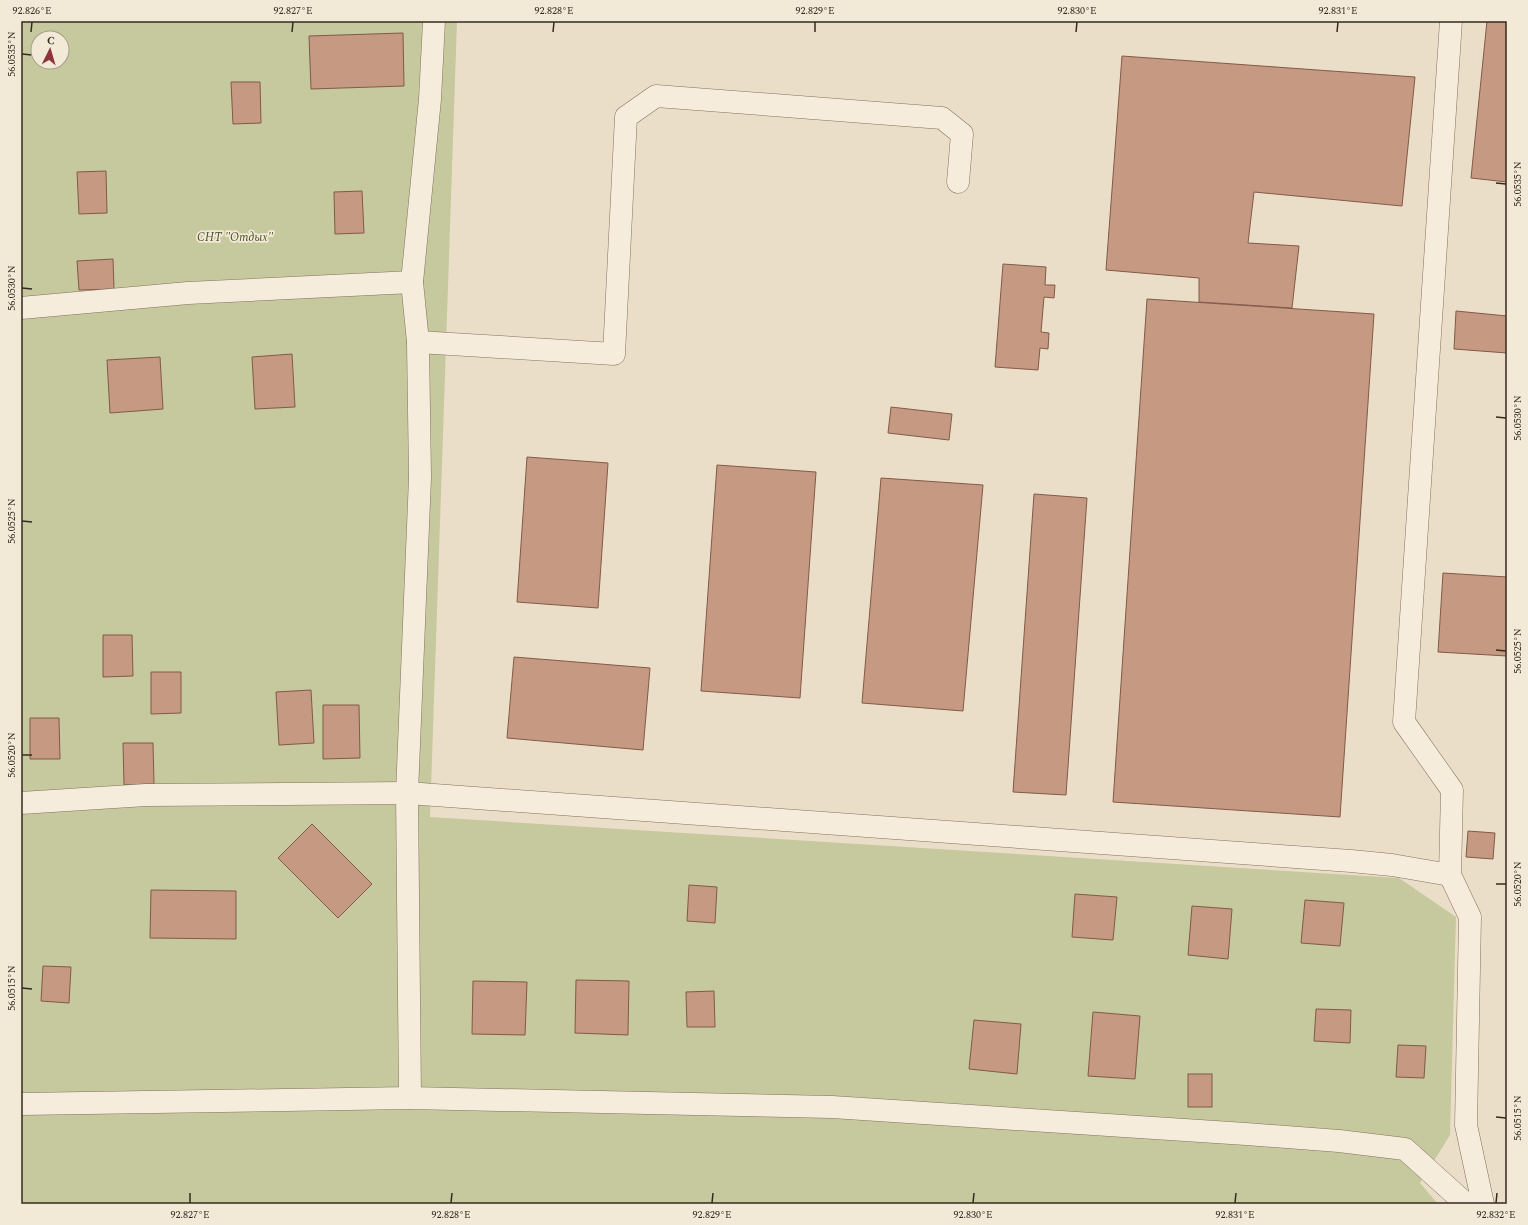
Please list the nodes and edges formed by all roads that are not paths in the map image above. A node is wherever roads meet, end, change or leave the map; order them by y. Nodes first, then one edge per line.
1 (434, 21) edge
2 (1451, 21) edge
3 (958, 182) dead end
4 (412, 282) junction
5 (21, 308) edge
6 (418, 342) junction
7 (407, 793) junction
8 (21, 803) edge
9 (1450, 875) junction
10 (410, 1098) junction
11 (21, 1104) edge
12 (1466, 1204) edge
13 (1483, 1204) edge

1 - 4 lane
2 - 9 lane
3 - 6 lane
4 - 5 lane
4 - 6 lane
6 - 7 lane
7 - 8 lane
7 - 9 lane
7 - 10 lane
9 - 13 lane
10 - 11 lane
10 - 12 lane

